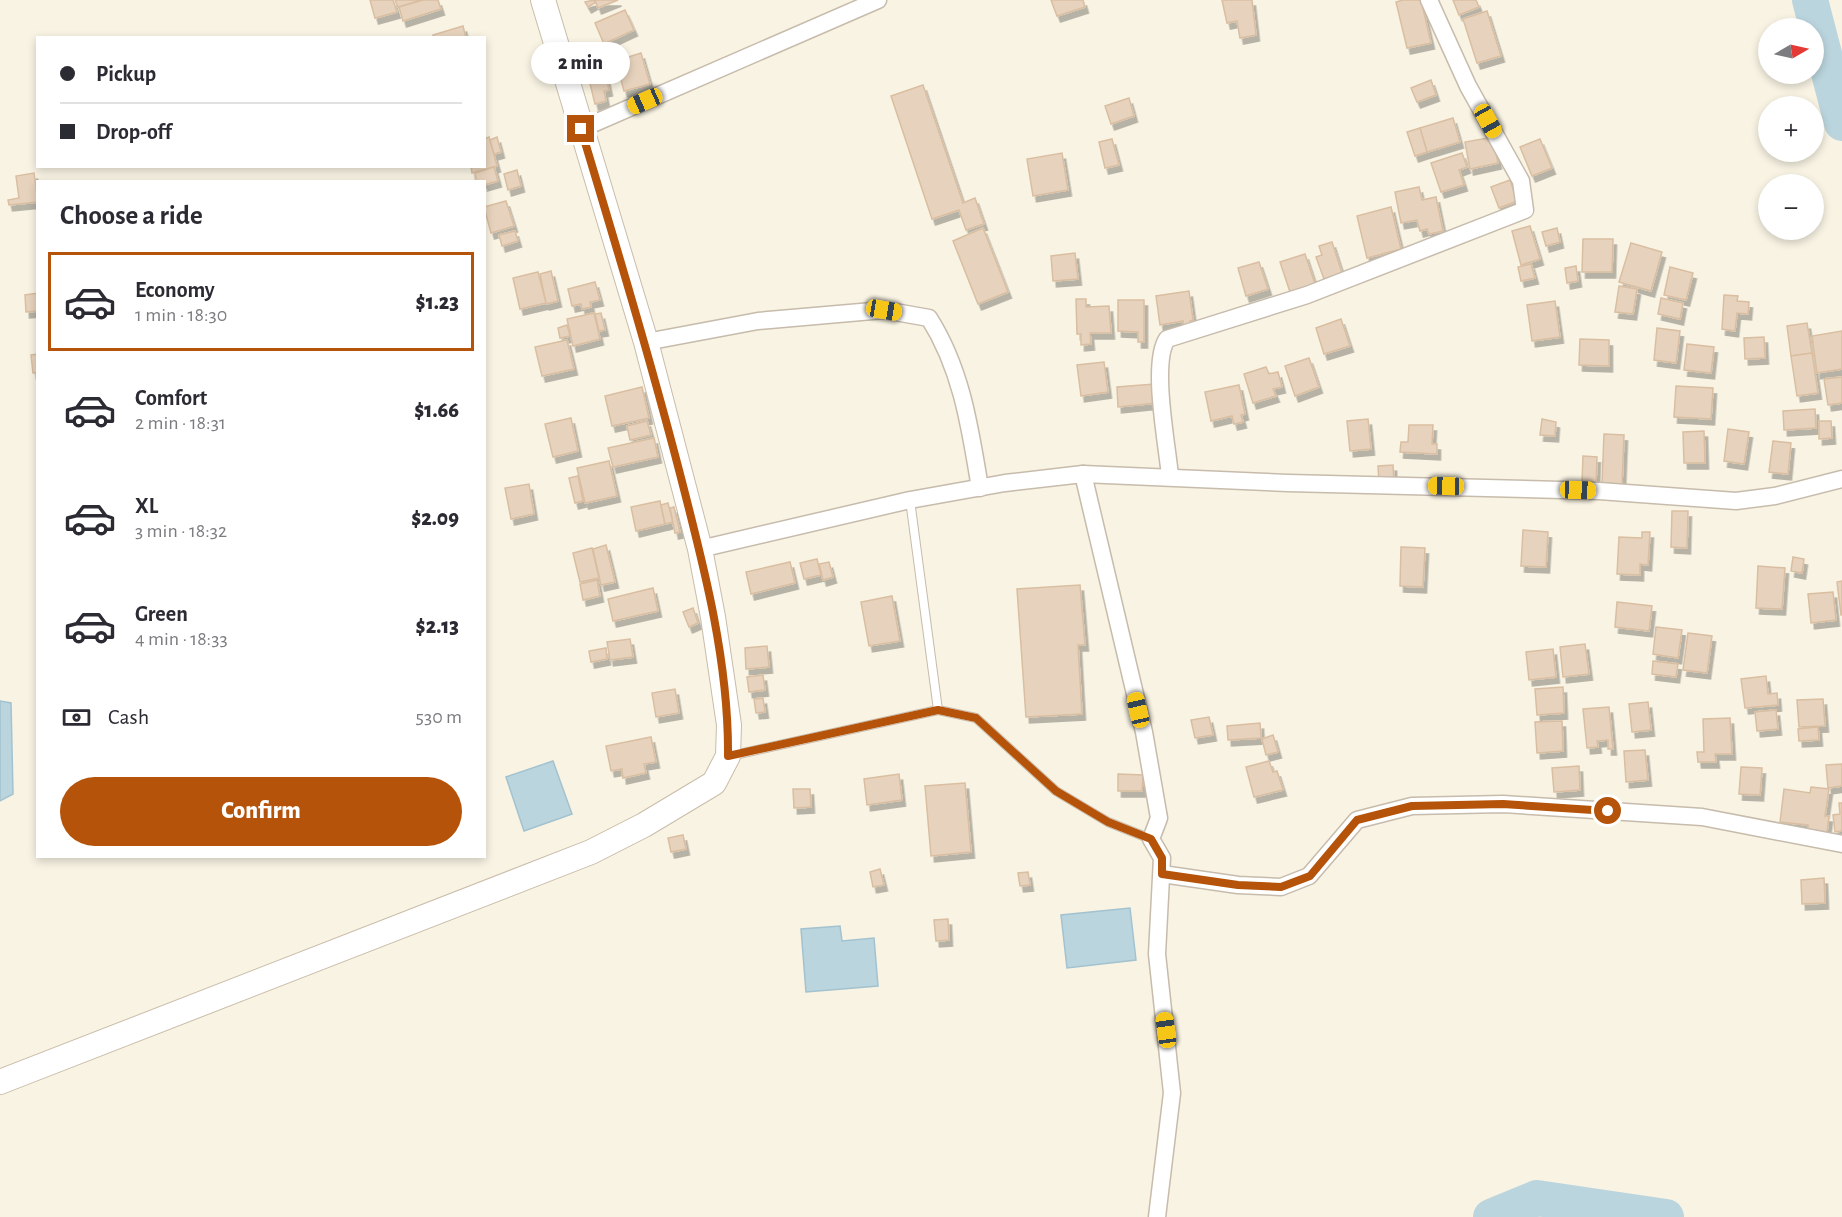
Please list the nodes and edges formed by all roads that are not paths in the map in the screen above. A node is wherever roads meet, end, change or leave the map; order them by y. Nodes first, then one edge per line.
1 (543, 0) edge
2 (878, 0) edge
3 (1429, 0) edge
4 (581, 129) junction
5 (646, 342) junction
6 (1083, 474) junction
7 (1170, 476) junction
8 (1842, 479) edge
9 (980, 488) junction
10 (910, 500) junction
11 (700, 549) junction
12 (938, 710) junction
13 (728, 756) junction
14 (1151, 839) junction
15 (1842, 844) edge
16 (1162, 874) junction
17 (0, 1082) edge
18 (1157, 1217) edge

1 - 4 main road
2 - 4 street
3 - 7 street
4 - 5 main road
5 - 9 street
5 - 11 main road
6 - 7 street
6 - 9 street
6 - 14 street
7 - 8 street
9 - 10 street
10 - 11 street
10 - 12 lane
11 - 13 main road
12 - 13 lane
12 - 14 lane
13 - 17 main road
14 - 16 street
15 - 16 street
16 - 18 street

